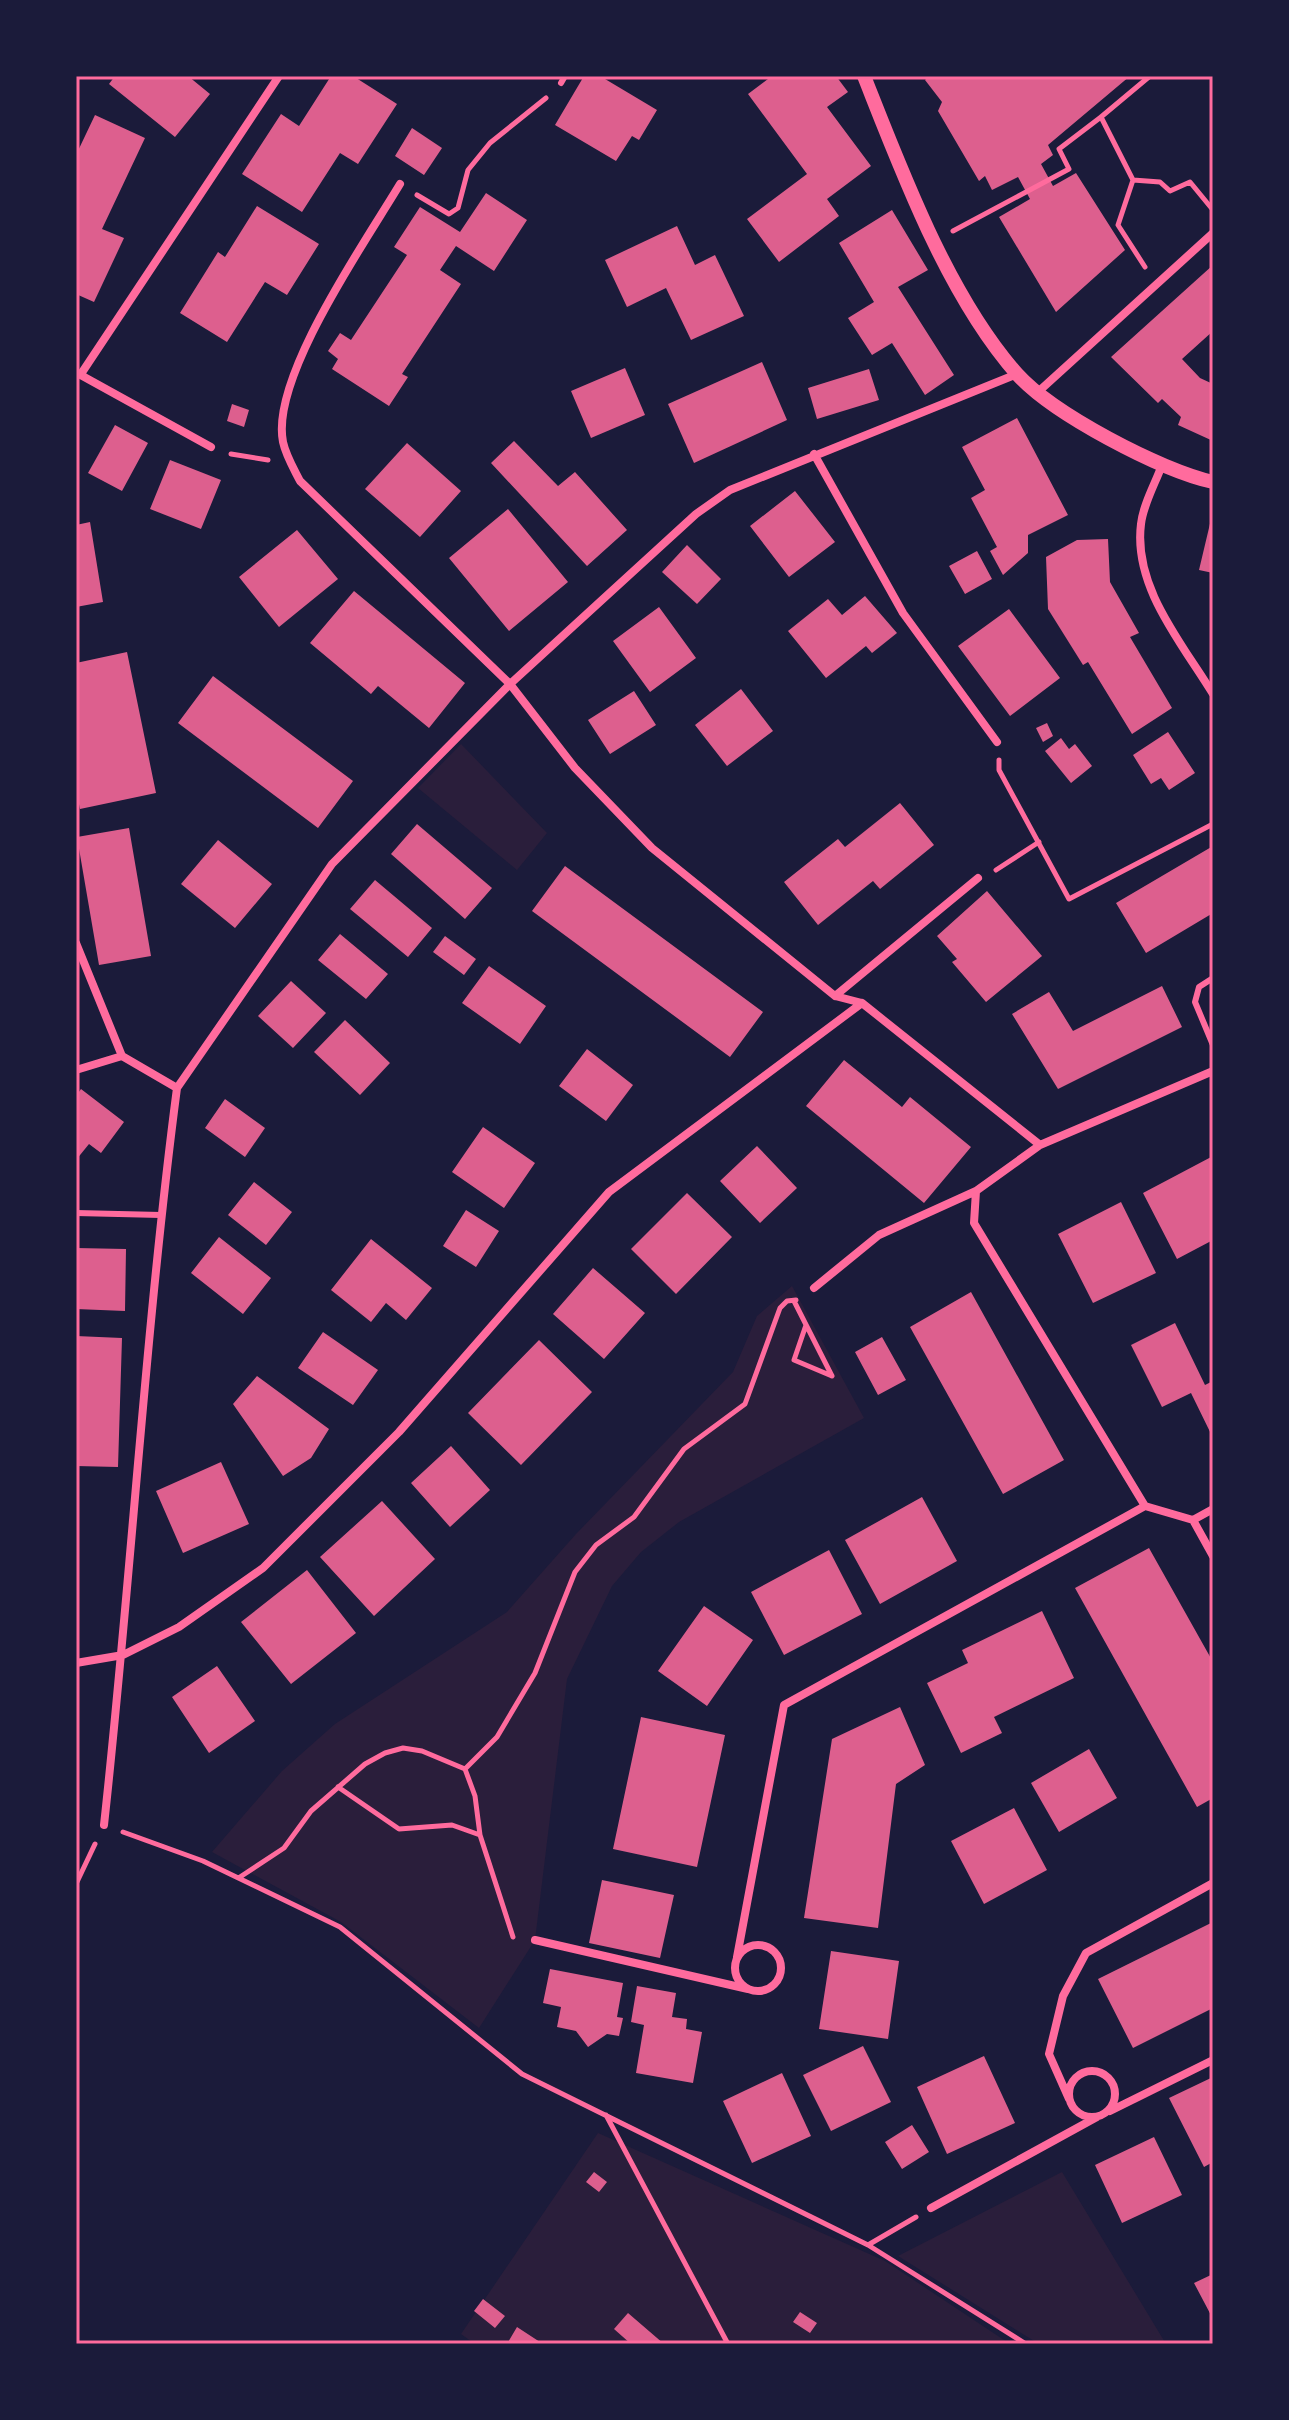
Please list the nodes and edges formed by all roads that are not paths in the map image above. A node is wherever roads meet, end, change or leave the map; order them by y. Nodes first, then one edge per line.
1 (279, 76) edge
2 (565, 76) edge
3 (864, 76) edge
4 (561, 83) road end
5 (400, 184) road end
6 (1213, 233) edge
7 (78, 374) edge
8 (1017, 374) junction
9 (1038, 392) junction
10 (211, 447) road end
11 (814, 454) junction
12 (1162, 465) junction
13 (1213, 482) edge
14 (510, 684) junction
15 (1213, 694) edge
16 (997, 742) road end
17 (978, 878) dead end
18 (76, 943) edge
19 (1213, 978) edge
20 (835, 996) junction
21 (862, 1003) junction
22 (1213, 1045) edge
23 (122, 1056) junction
24 (76, 1070) edge
25 (1213, 1071) edge
26 (177, 1088) junction
27 (1040, 1145) junction
28 (976, 1191) junction
29 (76, 1213) edge
30 (161, 1215) junction
31 (814, 1288) road end
32 (1145, 1506) junction
33 (1213, 1509) edge
34 (1193, 1520) junction
35 (1213, 1556) edge
36 (123, 1655) junction
37 (76, 1663) edge
38 (104, 1825) road end
39 (1213, 1883) edge
40 (535, 1940) road end
41 (737, 1957) junction
42 (748, 1989) junction
43 (1213, 2060) edge
44 (1069, 2099) junction
45 (1108, 2111) junction
46 (1097, 2117) junction
47 (931, 2208) road end

1 - 7 street
2 - 4 lane
3 - 8 street
5 - 14 street
6 - 9 street
7 - 10 street
8 - 9 street
8 - 11 street
9 - 12 street
11 - 14 street
11 - 16 street
12 - 13 street
12 - 15 street
14 - 20 street
14 - 26 street
17 - 20 street
18 - 23 street
19 - 22 lane
20 - 21 street
21 - 27 street
21 - 36 street
23 - 24 street
23 - 26 street
25 - 27 street
26 - 30 street
27 - 28 street
28 - 31 street
28 - 32 street
29 - 30 lane
30 - 36 street
32 - 34 street
32 - 41 street
33 - 34 street
34 - 35 street
36 - 37 street
36 - 38 street
39 - 44 street
40 - 42 street
41 - 42 street
41 - 42 street
43 - 45 street
44 - 45 street
44 - 46 street
45 - 46 street
46 - 47 street

